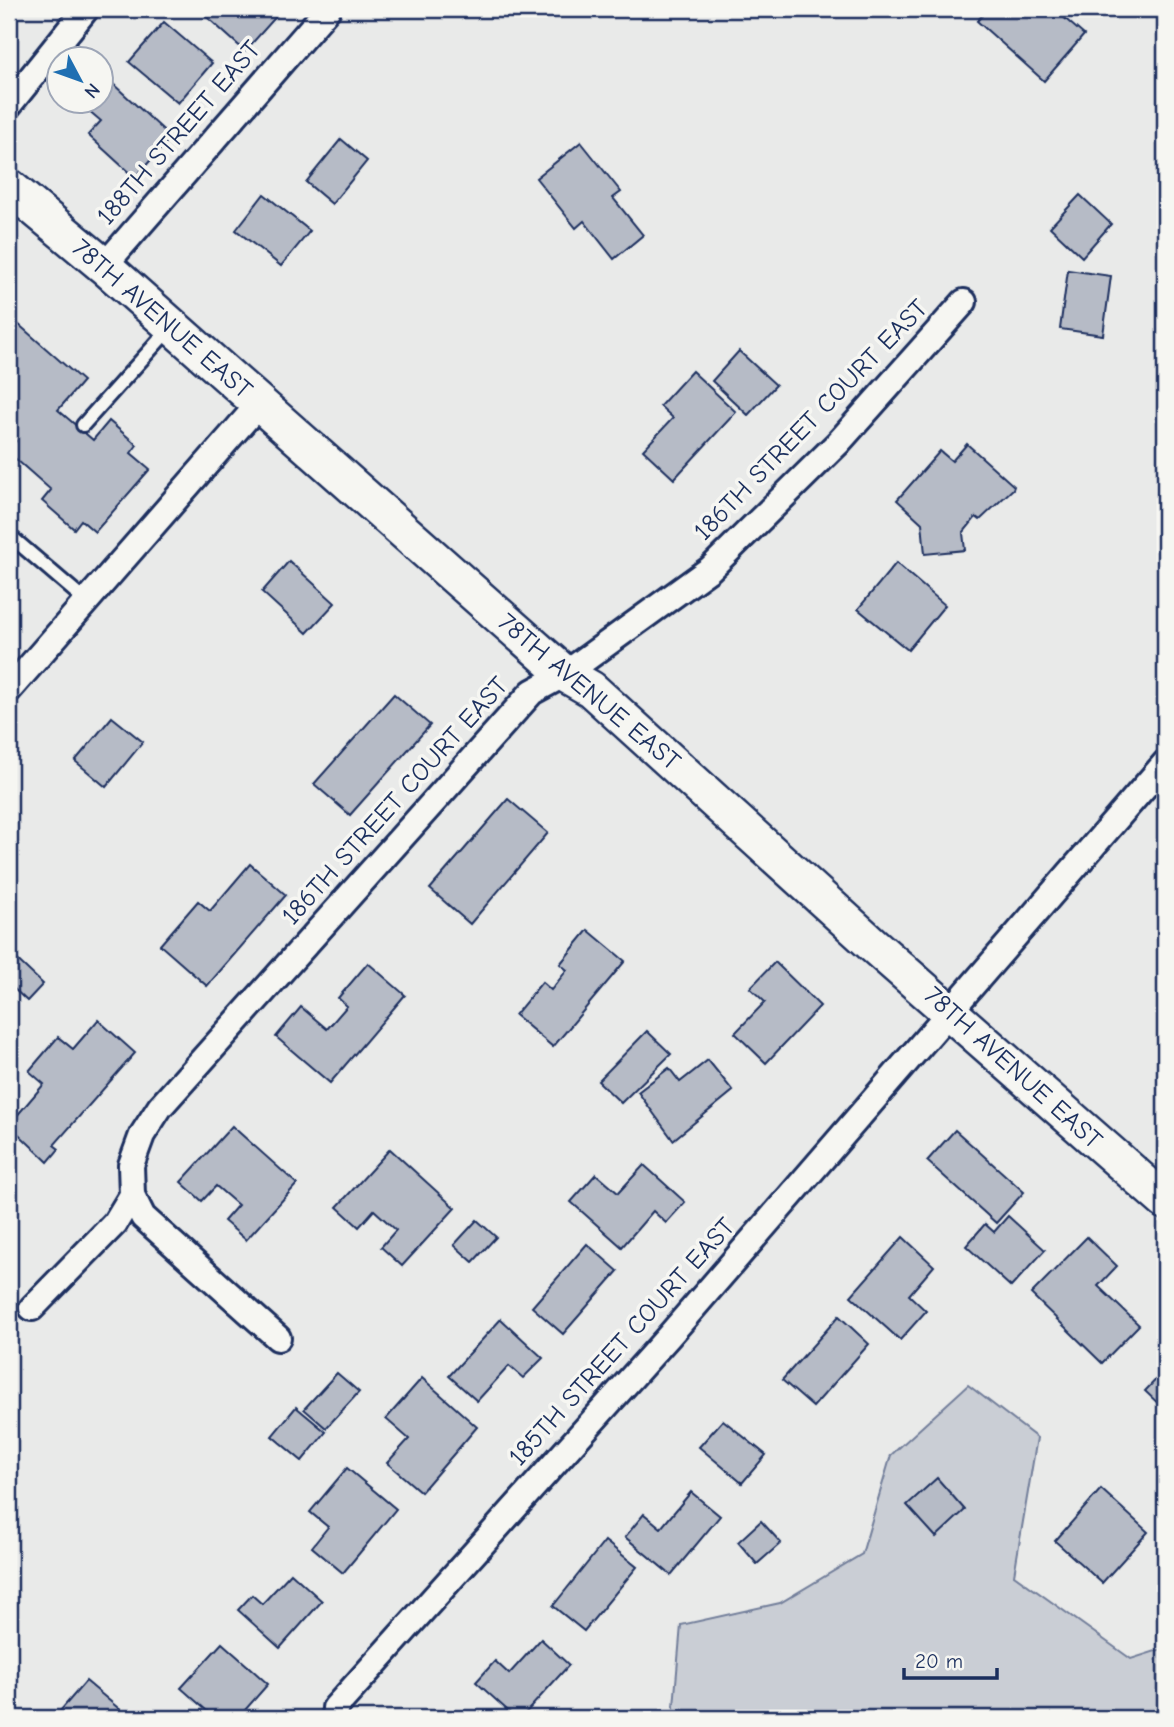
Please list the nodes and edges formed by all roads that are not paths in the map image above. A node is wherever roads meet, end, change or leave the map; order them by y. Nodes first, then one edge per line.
1 (86, 9) edge
2 (327, 9) edge
3 (9, 105) edge
4 (9, 187) edge
5 (104, 266) junction
6 (964, 302) dead end
7 (172, 327) junction
8 (259, 404) junction
9 (82, 425) dead end
10 (9, 536) edge
11 (86, 601) junction
12 (565, 674) junction
13 (9, 690) edge
14 (1165, 763) edge
15 (951, 1012) junction
16 (132, 1195) junction
17 (1165, 1201) edge
18 (32, 1308) dead end
19 (278, 1338) dead end
20 (335, 1708) dead end

1 - 3 street
2 - 5 street, 188TH STREET EAST
4 - 5 street, 78TH AVENUE EAST
5 - 7 street, 78TH AVENUE EAST
6 - 12 street, 186TH STREET COURT EAST
7 - 8 street, 78TH AVENUE EAST
7 - 9 lane
8 - 11 street
8 - 12 street, 78TH AVENUE EAST
10 - 11 lane
11 - 13 street
12 - 15 street, 78TH AVENUE EAST
12 - 16 street, 186TH STREET COURT EAST
14 - 15 street, 185TH STREET COURT EAST
15 - 17 street, 78TH AVENUE EAST
15 - 20 street, 185TH STREET COURT EAST
16 - 18 street
16 - 19 street

